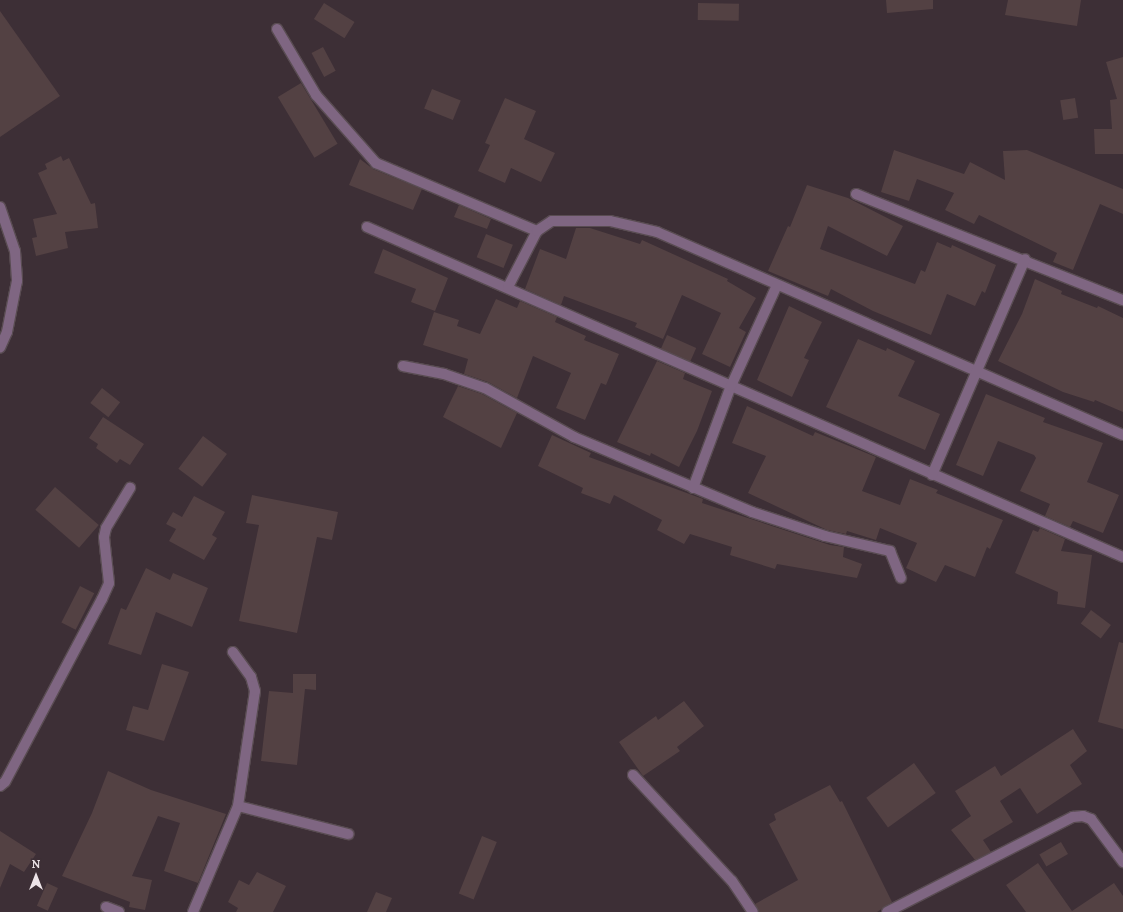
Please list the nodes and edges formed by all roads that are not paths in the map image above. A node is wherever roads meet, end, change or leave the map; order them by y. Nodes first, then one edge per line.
1 (277, 29) dead end
2 (856, 194) dead end
3 (0, 207) edge
4 (367, 227) dead end
5 (537, 231) junction
6 (1025, 259) junction
7 (777, 286) junction
8 (508, 287) junction
9 (1123, 300) edge
10 (0, 348) edge
11 (403, 366) dead end
12 (976, 372) junction
13 (731, 386) junction
14 (1123, 435) edge
15 (932, 475) junction
16 (130, 488) dead end
17 (693, 488) junction
18 (1122, 554) edge
19 (901, 578) dead end
20 (233, 652) dead end
21 (633, 775) dead end
22 (0, 786) edge
23 (238, 806) junction
24 (348, 834) dead end
25 (1123, 862) edge
26 (106, 907) dead end
27 (119, 912) edge
28 (193, 912) edge
29 (753, 912) edge
30 (887, 912) edge

1 - 5 street
2 - 6 street
3 - 10 street
4 - 8 street
5 - 7 street
5 - 8 street
6 - 9 street
6 - 12 street
7 - 12 street
7 - 13 street
8 - 13 street
11 - 17 street
12 - 14 street
12 - 15 street
13 - 15 street
13 - 17 street
15 - 18 street
16 - 22 street
17 - 19 street
20 - 23 street
21 - 29 street
23 - 24 street
23 - 28 street
25 - 30 street
26 - 27 street

